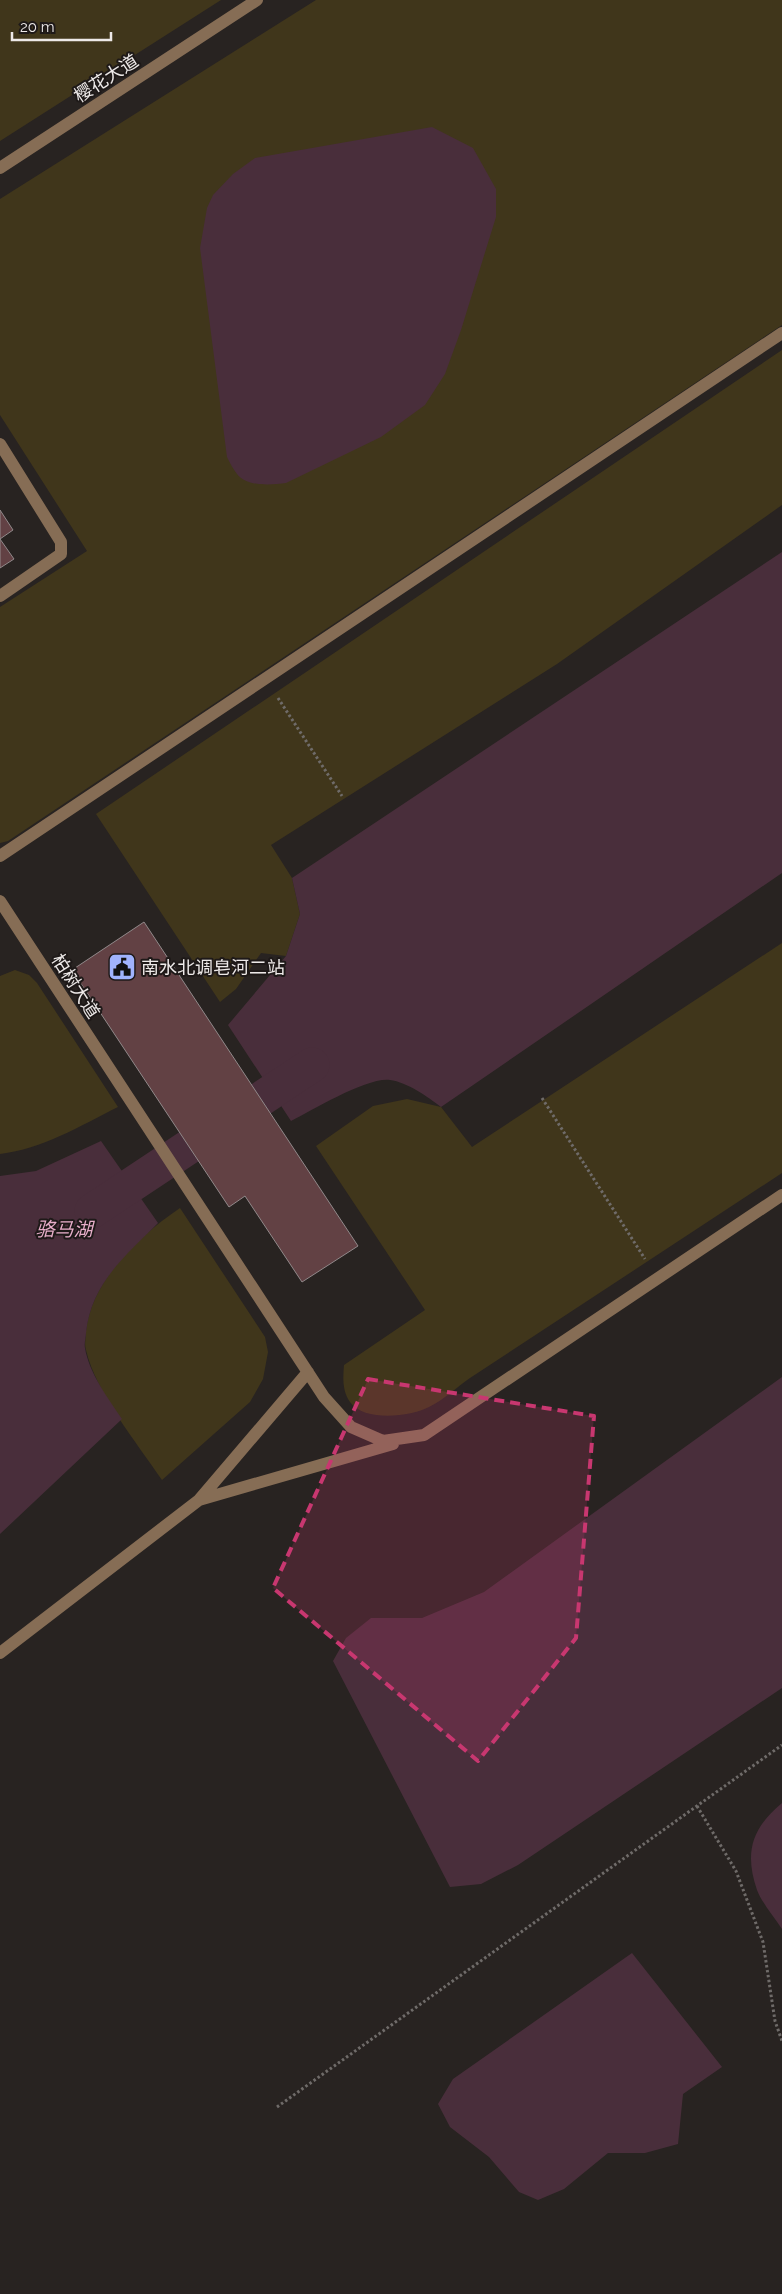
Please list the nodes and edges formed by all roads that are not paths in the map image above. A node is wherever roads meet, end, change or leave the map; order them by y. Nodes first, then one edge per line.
1 (257, 0) edge
2 (0, 168) edge
3 (782, 333) edge
4 (0, 444) edge
5 (0, 596) edge
6 (0, 856) edge
7 (0, 901) edge
8 (782, 1195) edge
9 (308, 1372) junction
10 (424, 1435) junction
11 (198, 1500) junction
12 (0, 1652) edge

1 - 2 lane, 樱花大道
3 - 6 lane
4 - 5 lane
7 - 9 lane, 柏树大道
8 - 10 lane
9 - 10 lane, 柏树大道
9 - 11 lane
10 - 11 lane
11 - 12 lane

